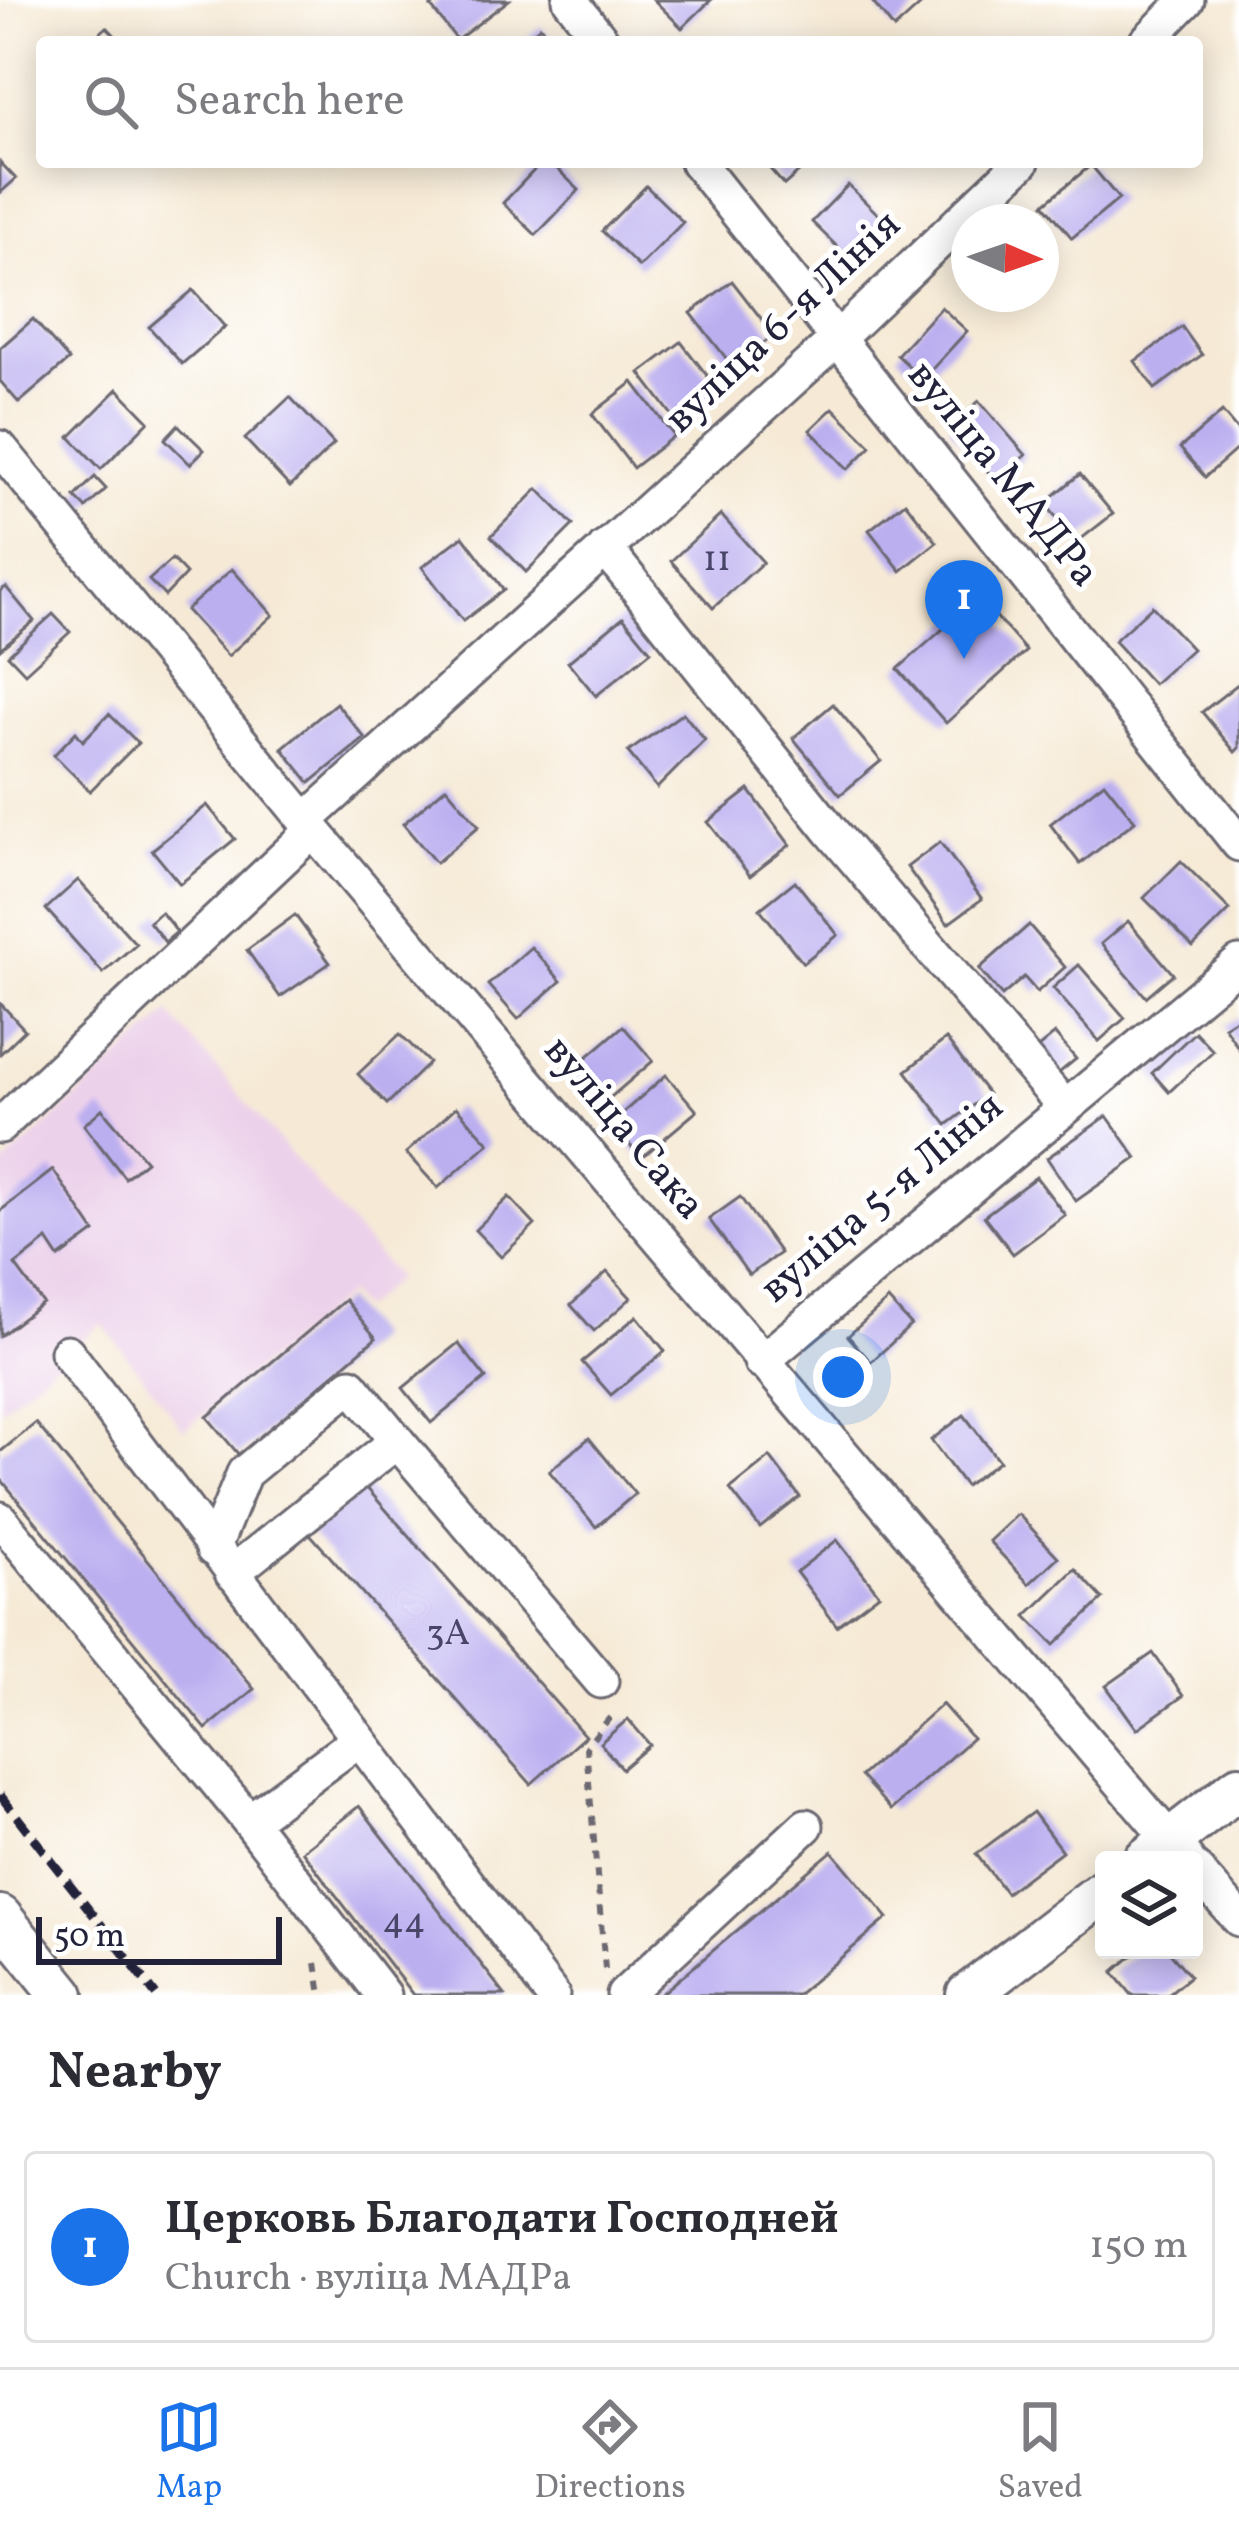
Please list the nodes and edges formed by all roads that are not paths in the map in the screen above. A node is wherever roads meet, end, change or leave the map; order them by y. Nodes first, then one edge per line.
1 (570, 0) edge
2 (1187, 0) edge
3 (598, 36) edge
4 (1152, 36) edge
5 (702, 168) edge
6 (1016, 168) edge
7 (836, 340) junction
8 (0, 448) edge
9 (605, 548) junction
10 (309, 826) junction
11 (1239, 844) edge
12 (1239, 963) edge
13 (1064, 1105) junction
14 (0, 1126) edge
15 (68, 1352) dead end
16 (761, 1362) junction
17 (397, 1441) junction
18 (0, 1519) edge
19 (223, 1561) junction
20 (601, 1681) road end
21 (358, 1740) junction
22 (1239, 1787) edge
23 (249, 1821) junction
24 (806, 1826) dead end
25 (1169, 1851) edge
26 (1180, 1851) edge
27 (1203, 1885) edge
28 (1095, 1898) edge
29 (0, 1917) edge
30 (1239, 1919) edge
31 (614, 1984) edge
32 (62, 1995) edge
33 (382, 1995) edge
34 (552, 1995) edge
35 (968, 1995) edge

1 - 3 street
2 - 4 street
5 - 7 street, вуліца МАДРа
6 - 7 street, вуліца 6-я Лінія
7 - 9 street, вуліца 6-я Лінія
7 - 11 street, вуліца МАДРа
8 - 10 street, вуліца Сака
9 - 10 street, вуліца 6-я Лінія
9 - 13 street, вуліца 5-я Лінія
10 - 14 street, вуліца 6-я Лінія
10 - 16 street, вуліца Сака
12 - 13 street, вуліца 5-я Лінія
13 - 16 street, вуліца 5-я Лінія
15 - 19 street
16 - 25 street, вуліца Сака
17 - 19 street
17 - 19 street
17 - 20 street
18 - 23 street
19 - 21 street
21 - 23 street
21 - 34 street
22 - 26 main road
23 - 33 street
24 - 31 street
27 - 30 street, вуліца Сака
28 - 35 main road
29 - 32 main road

